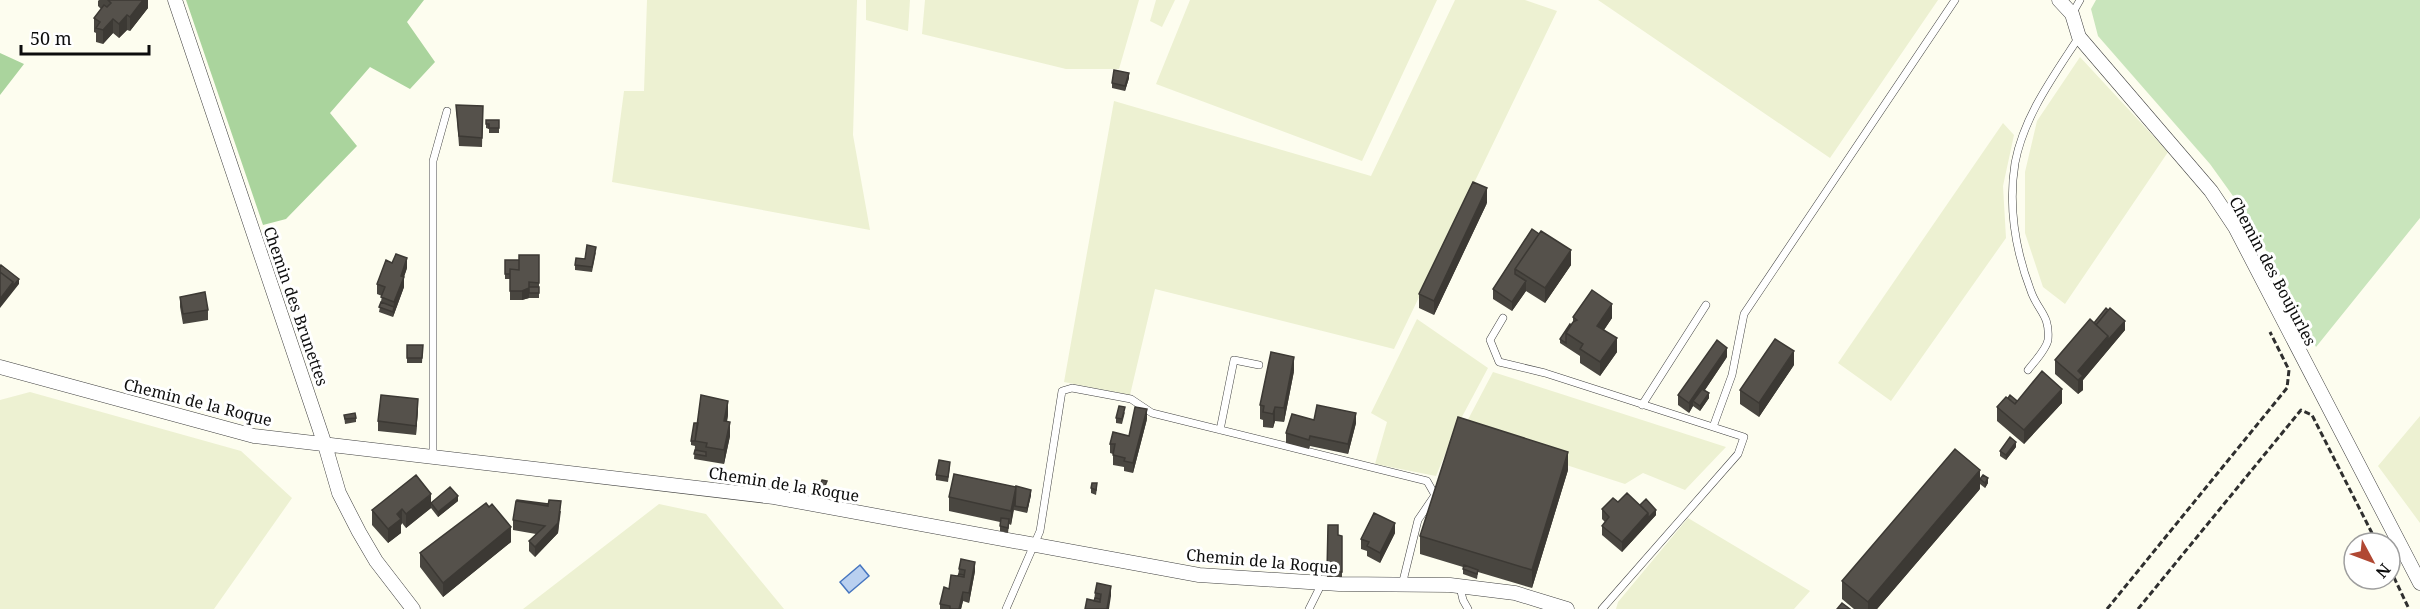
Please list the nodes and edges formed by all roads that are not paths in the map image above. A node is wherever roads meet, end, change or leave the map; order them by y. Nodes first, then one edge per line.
1 (175, 0) edge
2 (1955, 0) edge
3 (2059, 0) edge
4 (2080, 0) edge
5 (2072, 14) junction
6 (2079, 37) junction
7 (447, 111) dead end
8 (1706, 306) dead end
9 (1503, 318) dead end
10 (1259, 365) dead end
11 (0, 367) edge
12 (2028, 370) dead end
13 (1642, 405) junction
14 (1713, 427) junction
15 (1220, 430) junction
16 (325, 445) junction
17 (434, 457) junction
18 (1032, 545) junction
19 (1322, 583) junction
20 (2420, 584) edge
21 (1402, 585) junction
22 (1460, 587) junction
23 (412, 609) edge
24 (1006, 609) edge
25 (1309, 609) edge
26 (1468, 609) edge
27 (1567, 609) edge
28 (1602, 609) edge

1 - 16 street, Chemin des Brunettes
2 - 14 lane
3 - 5 street, Chemin des Boujurles
4 - 5 lane
5 - 6 street, Chemin des Boujurles
6 - 12 lane
6 - 20 street, Chemin des Boujurles
7 - 17 lane
8 - 13 lane
9 - 13 lane
10 - 15 lane
11 - 16 street, Chemin de la Roque
13 - 14 lane
14 - 28 lane
15 - 18 lane
15 - 21 lane
16 - 17 street, Chemin de la Roque
16 - 23 street, Chemin des Brunettes
17 - 18 street, Chemin de la Roque
18 - 19 street, Chemin de la Roque
18 - 24 lane
19 - 21 street, Chemin de la Roque
19 - 25 lane
21 - 22 street, Chemin de la Roque
22 - 26 lane
22 - 27 street, Chemin de la Roque

